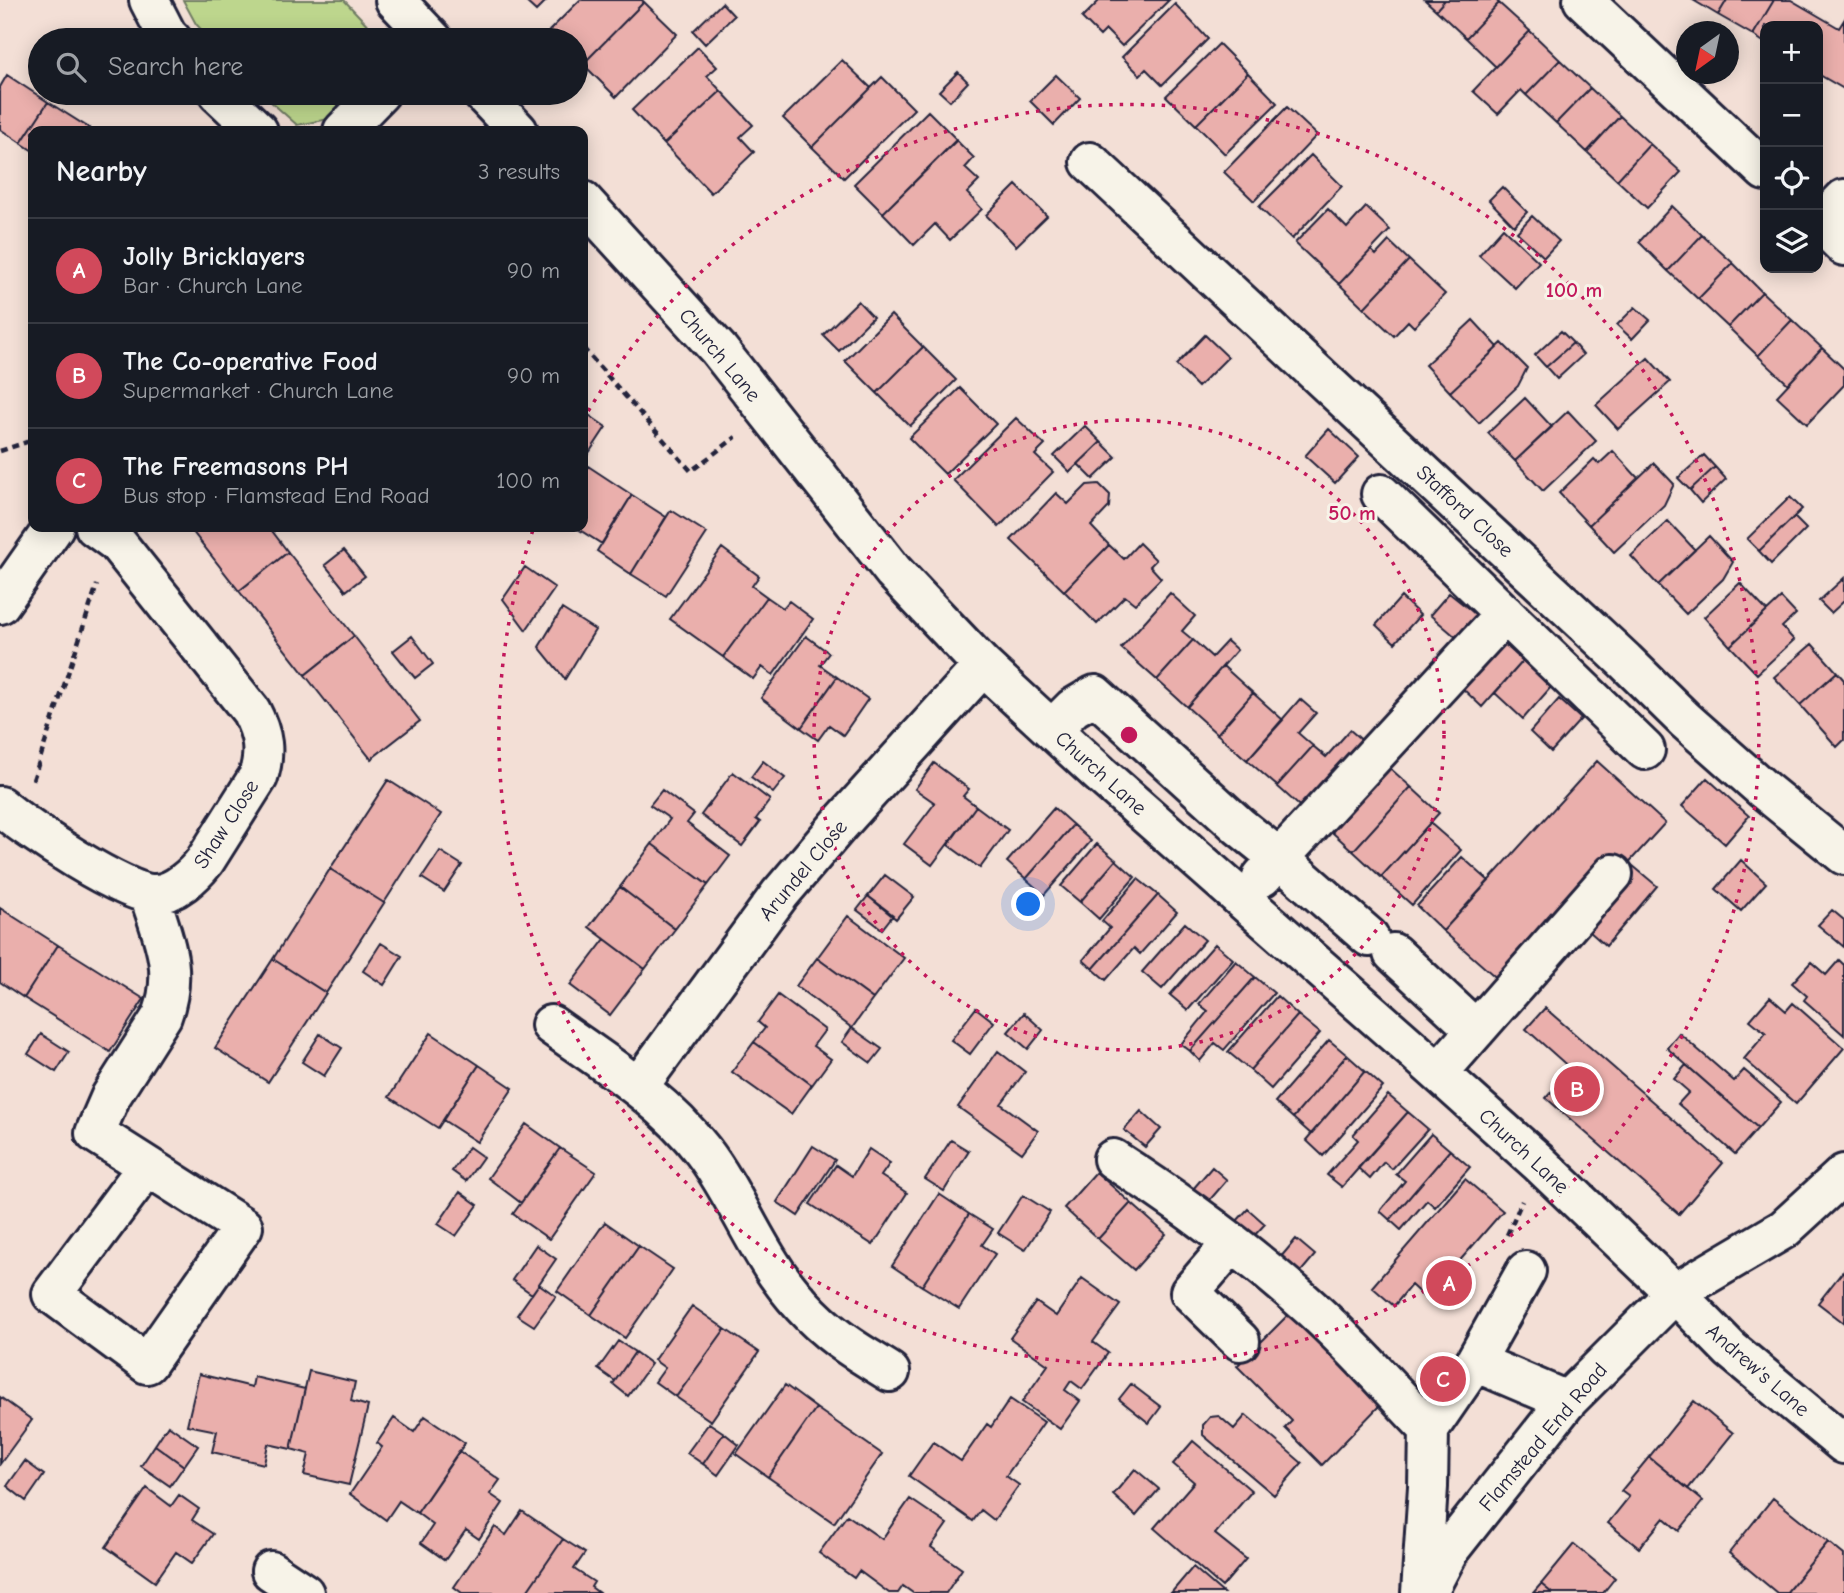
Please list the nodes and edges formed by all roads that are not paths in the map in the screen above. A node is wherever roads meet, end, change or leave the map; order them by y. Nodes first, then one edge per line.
1 (149, 0) edge
2 (396, 0) edge
3 (1583, 0) edge
4 (163, 28) edge
5 (421, 28) edge
6 (231, 105) edge
7 (369, 105) edge
8 (493, 105) edge
9 (253, 126) edge
10 (349, 126) edge
11 (513, 126) edge
12 (1090, 162) dead end
13 (1760, 166) edge
14 (588, 206) edge
15 (1381, 494) dead end
16 (50, 532) edge
17 (106, 535) edge
18 (0, 604) edge
19 (1505, 614) junction
20 (983, 666) junction
21 (1052, 729) junction
22 (1645, 750) dead end
23 (9, 814) edge
24 (1844, 855) edge
25 (1280, 859) junction
26 (1613, 874) dead end
27 (149, 894) junction
28 (1243, 898) junction
29 (551, 1025) dead end
30 (1476, 1030) junction
31 (1439, 1072) junction
32 (638, 1087) junction
33 (1113, 1159) dead end
34 (147, 1167) junction
35 (1844, 1174) edge
36 (1232, 1243) junction
37 (1526, 1271) road end
38 (1675, 1293) junction
39 (1240, 1341) dead end
40 (1475, 1362) junction
41 (890, 1371) dead end
42 (1567, 1401) junction
43 (1429, 1429) junction
44 (1844, 1444) edge
45 (271, 1571) dead end
46 (304, 1593) edge
47 (1421, 1593) edge
48 (1427, 1593) edge

1 - 4 street
2 - 5 street
3 - 13 street
6 - 9 street
7 - 10 street
8 - 11 street
12 - 24 street, Stafford Close
14 - 20 street, Church Lane
15 - 19 street
16 - 18 street
17 - 27 street, Shaw Close
19 - 22 street
19 - 25 street
20 - 21 street, Church Lane
20 - 32 street, Arundel Close
21 - 25 street
21 - 28 street, Church Lane
23 - 27 street
25 - 28 street
25 - 30 street
26 - 30 street
27 - 34 street
28 - 31 street, Church Lane
29 - 32 street
30 - 31 street
31 - 38 street, Church Lane
32 - 41 street
33 - 36 street
34 - 34 street
35 - 38 street, Flamstead End Road
36 - 39 street
36 - 43 street
37 - 40 street
38 - 42 street, Flamstead End Road
38 - 44 street, Andrew's Lane
40 - 42 street
40 - 43 street
42 - 48 street, Flamstead End Road
43 - 47 street
45 - 46 street

